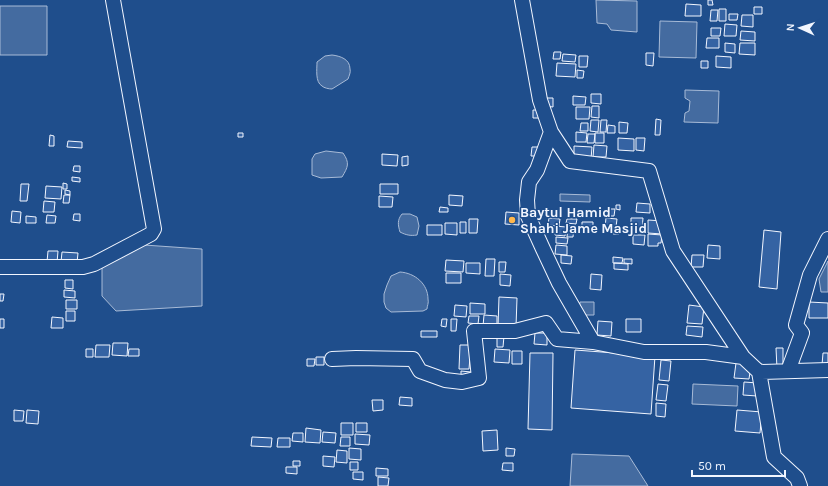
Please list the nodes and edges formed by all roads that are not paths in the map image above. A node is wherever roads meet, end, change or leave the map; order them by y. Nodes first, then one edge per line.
1 (113, 0) edge
2 (522, 0) edge
3 (551, 132) junction
4 (828, 239) edge
5 (0, 267) edge
6 (593, 342) junction
7 (743, 357) junction
8 (332, 359) dead end
9 (828, 370) edge
10 (788, 371) junction
11 (759, 372) junction
12 (800, 486) edge

1 - 5 street
2 - 3 street
3 - 6 street
3 - 7 street
4 - 10 street
6 - 7 street
6 - 8 street
7 - 11 street
9 - 10 street
10 - 11 street
11 - 12 street

